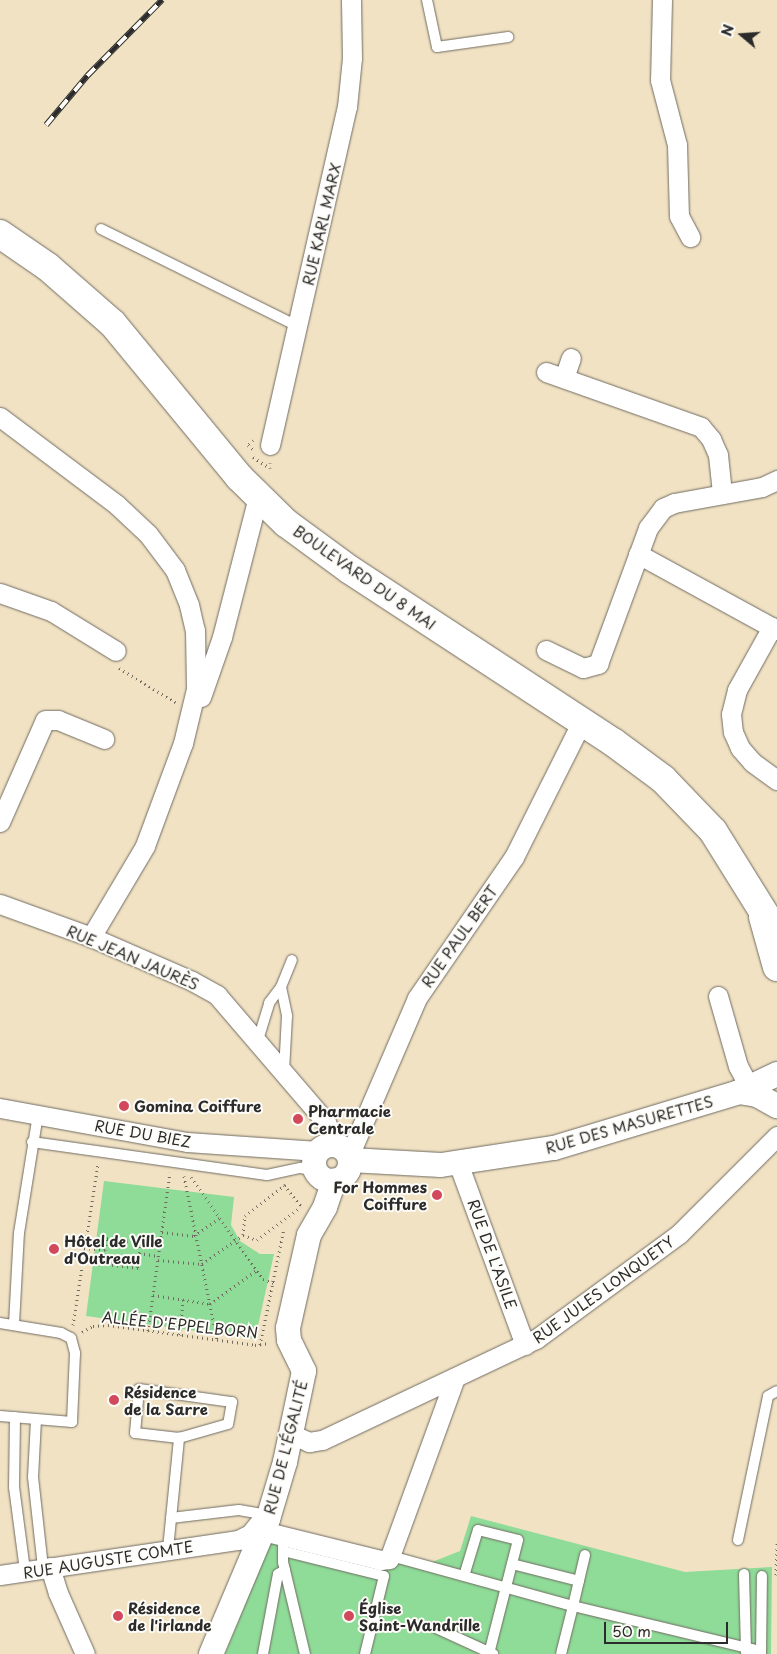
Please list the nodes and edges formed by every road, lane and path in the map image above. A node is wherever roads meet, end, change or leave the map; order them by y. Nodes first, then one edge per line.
1 (350, 0) edge
2 (427, 0) edge
3 (662, 0) edge
4 (508, 37) dead end
5 (101, 228) dead end
6 (0, 234) edge
7 (690, 237) dead end
8 (297, 326) junction
9 (571, 358) dead end
10 (546, 372) dead end
11 (564, 378) junction
12 (0, 417) edge
13 (270, 445) dead end
14 (777, 480) edge
15 (722, 494) junction
16 (258, 497) junction
17 (638, 554) junction
18 (0, 593) edge
19 (774, 629) edge
20 (546, 650) dead end
21 (116, 651) joint
22 (172, 700) dead end
23 (192, 714) junction
24 (582, 721) junction
25 (104, 739) dead end
26 (777, 780) edge
27 (0, 822) edge
28 (753, 893) junction
29 (0, 904) edge
30 (777, 934) edge
31 (91, 937) junction
32 (292, 960) dead end
33 (777, 965) edge
34 (281, 987) junction
35 (718, 996) dead end
36 (258, 1040) junction
37 (284, 1071) junction
38 (777, 1074) edge
39 (747, 1091) junction
40 (777, 1106) edge
41 (0, 1108) edge
42 (38, 1115) junction
43 (777, 1136) edge
44 (32, 1142) junction
45 (100, 1152) junction
46 (328, 1162) junction
47 (171, 1163) junction
48 (458, 1163) junction
49 (182, 1164) junction
50 (284, 1185) junction
51 (314, 1207) junction
52 (220, 1218) junction
53 (284, 1228) dead end
54 (162, 1232) junction
55 (196, 1235) junction
56 (243, 1235) junction
57 (236, 1240) junction
58 (84, 1248) junction
59 (105, 1250) junction
60 (140, 1253) junction
61 (219, 1253) junction
62 (221, 1257) dead end
63 (158, 1258) junction
64 (202, 1264) junction
65 (257, 1270) junction
66 (274, 1283) junction
67 (153, 1295) junction
68 (183, 1299) junction
69 (210, 1304) junction
70 (0, 1323) edge
71 (14, 1324) junction
72 (148, 1331) junction
73 (180, 1335) junction
74 (71, 1338) junction
75 (217, 1340) junction
76 (289, 1340) junction
77 (260, 1345) junction
78 (525, 1345) junction
79 (455, 1378) junction
80 (777, 1391) edge
81 (0, 1416) edge
82 (14, 1418) junction
83 (36, 1420) junction
84 (292, 1434) junction
85 (178, 1438) junction
86 (171, 1518) junction
87 (273, 1525) junction
88 (738, 1540) dead end
89 (217, 1543) junction
90 (168, 1549) junction
91 (585, 1555) dead end
92 (390, 1556) junction
93 (512, 1564) junction
94 (39, 1569) junction
95 (285, 1570) junction
96 (744, 1574) dead end
97 (0, 1575) edge
98 (244, 1575) junction
99 (464, 1576) junction
100 (762, 1576) dead end
101 (579, 1582) junction
102 (506, 1587) junction
103 (573, 1606) junction
104 (436, 1628) dead end
105 (746, 1650) edge
106 (761, 1652) edge
107 (86, 1654) edge
108 (211, 1654) edge
109 (263, 1654) edge
110 (305, 1654) edge
111 (365, 1654) edge
112 (491, 1654) edge
113 (561, 1654) edge

1 - 8 street, RUE KARL MARX
2 - 4 lane
3 - 7 street
5 - 8 lane
6 - 16 main road, BOULEVARD DU 8 MAI
8 - 13 street, RUE KARL MARX
9 - 11 street
10 - 11 street
11 - 15 street
12 - 23 street
14 - 15 street
15 - 17 street
16 - 23 street
16 - 24 main road, BOULEVARD DU 8 MAI
17 - 19 street
17 - 20 street
18 - 21 street
19 - 26 street
21 - 22 path
23 - 31 street
24 - 28 main road, BOULEVARD DU 8 MAI
24 - 46 street, RUE PAUL BERT
25 - 27 street
28 - 30 main road, BOULEVARD DU 8 MAI
28 - 33 main road, BOULEVARD DU 8 MAI
29 - 31 street, RUE JEAN JAURÈS
31 - 36 street, RUE JEAN JAURÈS
32 - 34 lane
34 - 36 lane
34 - 37 lane
35 - 39 street
36 - 37 street, RUE JEAN JAURÈS
37 - 46 street, RUE JEAN JAURÈS
38 - 39 street, RUE DES MASURETTES
39 - 40 street
39 - 48 street, RUE DES MASURETTES
41 - 42 street, RUE DU BIEZ
42 - 44 lane
42 - 46 street, RUE DU BIEZ
43 - 78 street, RUE JULES LONQUETY
44 - 45 lane
44 - 71 lane
45 - 47 lane
45 - 58 path
46 - 48 street, RUE DES MASURETTES
46 - 49 lane
46 - 50 path
46 - 51 street
47 - 49 lane
47 - 54 path
48 - 78 street, RUE DE L'ASILE
49 - 52 path
49 - 55 path
50 - 51 path
50 - 56 path
51 - 56 path
51 - 76 street
52 - 55 path
52 - 57 path
53 - 66 path
54 - 55 path
54 - 63 path
55 - 64 path
56 - 57 path
57 - 61 path
57 - 65 path
58 - 59 path
58 - 74 path
59 - 60 path
59 - 60 path
60 - 63 path
61 - 62 path
61 - 64 path
63 - 64 path
63 - 67 path
64 - 69 path
65 - 66 path
65 - 69 path
66 - 77 path
67 - 68 path
67 - 72 path
68 - 69 path
68 - 73 path
69 - 75 path
70 - 71 lane
71 - 74 lane
72 - 73 path, ALLÉE D'EPPELBORN
72 - 74 path, ALLÉE D'EPPELBORN
73 - 75 path, ALLÉE D'EPPELBORN
74 - 83 lane
75 - 77 path, ALLÉE D'EPPELBORN
76 - 77 path, ALLÉE D'EPPELBORN
76 - 84 street, RUE DE L'ÉGALITÉ
78 - 79 street, RUE JULES LONQUETY
79 - 84 street, RUE JULES LONQUETY
79 - 92 street
80 - 88 lane
81 - 82 lane
82 - 83 lane
82 - 94 lane
83 - 94 lane
84 - 87 street, RUE DE L'ÉGALITÉ
85 - 85 lane
85 - 86 lane
86 - 87 lane
86 - 90 lane
87 - 89 street, RUE AUGUSTE COMTE
87 - 92 street
87 - 95 lane
87 - 98 street, RUE DE L'ÉGALITÉ
87 - 111 lane
89 - 90 street, RUE AUGUSTE COMTE
89 - 98 street
90 - 94 street, RUE AUGUSTE COMTE
91 - 101 lane
92 - 99 lane
93 - 99 lane
93 - 101 lane
93 - 102 lane
94 - 97 street, RUE AUGUSTE COMTE
94 - 107 street
95 - 109 lane
95 - 110 lane
96 - 105 lane
98 - 108 street, RUE DE L'ÉGALITÉ
99 - 102 lane
100 - 106 lane
101 - 103 lane
102 - 103 lane
102 - 112 lane
103 - 105 lane
103 - 113 lane
104 - 112 lane
105 - 106 lane

